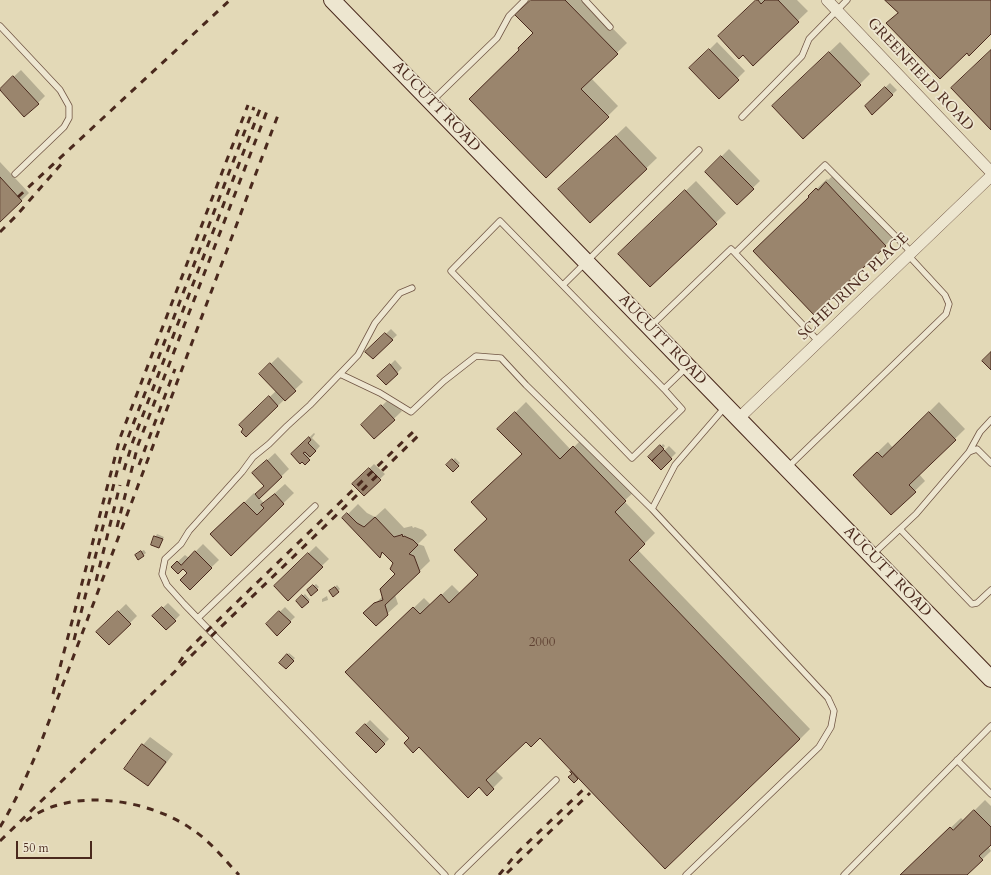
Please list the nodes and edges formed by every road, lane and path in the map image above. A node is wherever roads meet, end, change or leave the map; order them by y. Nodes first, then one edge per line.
1 (332, 0) edge
2 (525, 0) edge
3 (585, 0) edge
4 (827, 0) edge
5 (847, 0) edge
6 (837, 10) junction
7 (0, 26) edge
8 (610, 27) dead end
9 (431, 102) junction
10 (742, 117) dead end
11 (699, 150) dead end
12 (991, 172) edge
13 (15, 174) dead end
14 (991, 176) edge
15 (735, 253) junction
16 (910, 254) junction
17 (586, 262) junction
18 (563, 285) junction
19 (412, 288) dead end
20 (650, 328) junction
21 (819, 342) junction
22 (687, 366) junction
23 (340, 374) junction
24 (664, 389) junction
25 (726, 406) junction
26 (738, 419) junction
27 (991, 420) edge
28 (969, 452) junction
29 (991, 463) edge
30 (787, 469) junction
31 (315, 506) dead end
32 (652, 509) junction
33 (900, 529) junction
34 (871, 556) junction
35 (991, 590) edge
36 (198, 618) junction
37 (991, 679) edge
38 (991, 726) edge
39 (957, 760) junction
40 (556, 780) dead end
41 (991, 794) edge
42 (445, 875) edge
43 (458, 875) edge
44 (686, 875) edge
45 (844, 875) edge

1 - 9 street, AUCUTT ROAD
2 - 9 lane
3 - 8 lane
4 - 6 street, GREENFIELD ROAD
5 - 6 lane
6 - 10 lane
6 - 12 street, GREENFIELD ROAD
7 - 13 lane
9 - 17 street, AUCUTT ROAD
11 - 17 lane
14 - 16 street, SCHEURING PLACE
15 - 16 lane
15 - 20 lane
15 - 21 lane
16 - 21 street, SCHEURING PLACE
16 - 30 lane
17 - 18 lane
17 - 20 street, AUCUTT ROAD
18 - 24 lane
18 - 24 lane
19 - 23 lane
20 - 22 street, AUCUTT ROAD
21 - 26 street, SCHEURING PLACE
22 - 24 lane
22 - 25 street, AUCUTT ROAD
23 - 32 lane
23 - 36 lane
25 - 26 street, AUCUTT ROAD
25 - 32 lane
26 - 30 street, AUCUTT ROAD
27 - 28 lane
28 - 29 lane
28 - 33 lane
30 - 34 street, AUCUTT ROAD
31 - 36 lane
32 - 44 lane
33 - 34 lane
33 - 35 lane
34 - 37 street, AUCUTT ROAD
36 - 42 lane
38 - 39 lane
39 - 41 lane
39 - 45 lane
40 - 43 lane

